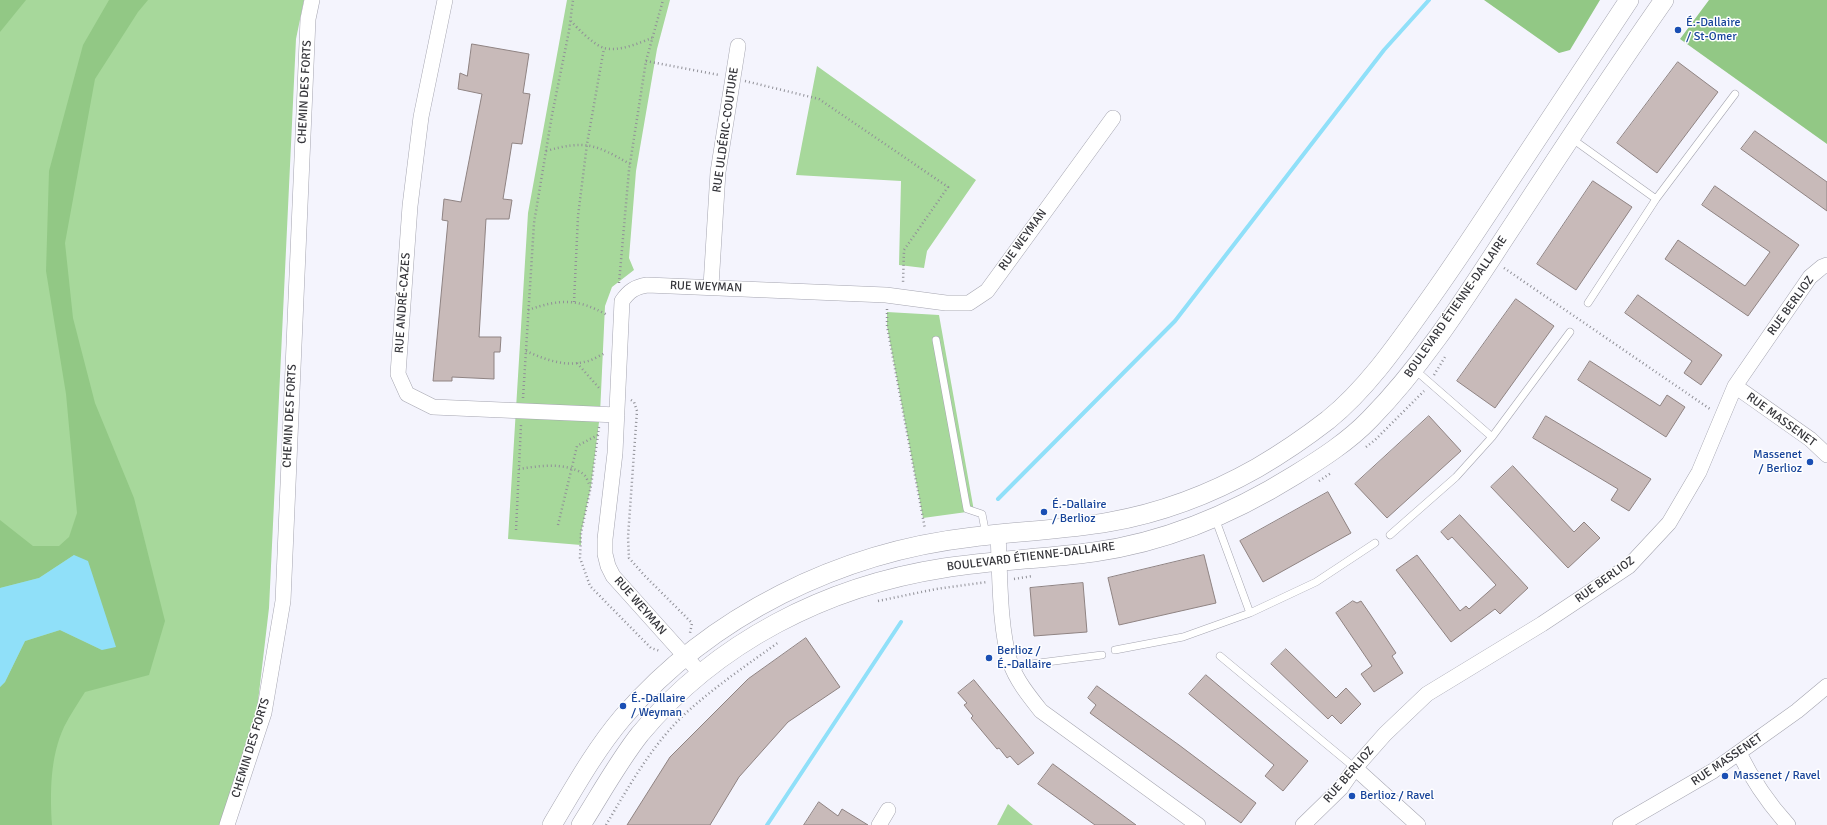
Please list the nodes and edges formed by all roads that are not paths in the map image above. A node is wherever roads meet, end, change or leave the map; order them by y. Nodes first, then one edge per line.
1 (312, 0) edge
2 (445, 0) edge
3 (1629, 0) edge
4 (1664, 0) edge
5 (738, 46) dead end
6 (1735, 94) dead end
7 (1112, 118) dead end
8 (1570, 138) junction
9 (1656, 199) junction
10 (1827, 265) edge
11 (712, 286) junction
12 (1588, 303) dead end
13 (1570, 332) dead end
14 (936, 340) dead end
15 (1414, 369) junction
16 (1735, 386) junction
17 (617, 415) junction
18 (1492, 437) junction
19 (1827, 455) edge
20 (1215, 518) junction
21 (992, 534) junction
22 (1390, 534) dead end
23 (1375, 543) dead end
24 (999, 561) junction
25 (1250, 613) junction
26 (1115, 650) dead end
27 (1102, 655) dead end
28 (1220, 656) dead end
29 (685, 657) junction
30 (1014, 669) junction
31 (701, 674) junction
32 (1827, 686) edge
33 (1738, 753) junction
34 (1355, 768) junction
35 (888, 810) dead end
36 (227, 825) edge
37 (552, 825) edge
38 (581, 825) edge
39 (879, 825) edge
40 (1198, 825) edge
41 (1303, 825) edge
42 (1418, 825) edge
43 (1620, 825) edge
44 (1788, 825) edge

1 - 36 street, CHEMIN DES FORTS
2 - 17 street, RUE ANDRÉ-CAZES
3 - 21 street, BOULEVARD ÉTIENNE-DALLAIRE
4 - 8 street, BOULEVARD ÉTIENNE-DALLAIRE
5 - 11 street, RUE ULDÉRIC-COUTURE
6 - 9 lane
7 - 11 street, RUE WEYMAN
8 - 9 lane
8 - 15 street, BOULEVARD ÉTIENNE-DALLAIRE
9 - 12 lane
10 - 16 street, RUE BERLIOZ
11 - 17 street, RUE WEYMAN
13 - 18 lane
14 - 21 lane
15 - 18 lane
15 - 20 street, BOULEVARD ÉTIENNE-DALLAIRE
16 - 19 street, RUE MASSENET
16 - 34 street, RUE BERLIOZ
17 - 29 street, RUE WEYMAN
18 - 22 lane
20 - 24 street, BOULEVARD ÉTIENNE-DALLAIRE
20 - 25 lane
21 - 24 street
21 - 29 street, BOULEVARD ÉTIENNE-DALLAIRE
23 - 25 lane
24 - 30 street
24 - 31 street, BOULEVARD ÉTIENNE-DALLAIRE
25 - 26 lane
27 - 30 lane
28 - 34 lane
29 - 31 street, RUE WEYMAN
29 - 37 street, BOULEVARD ÉTIENNE-DALLAIRE
30 - 40 street
31 - 38 street, BOULEVARD ÉTIENNE-DALLAIRE
32 - 33 street, RUE MASSENET
33 - 43 street, RUE MASSENET
33 - 44 street
34 - 41 street, RUE BERLIOZ
34 - 42 street
35 - 39 street

